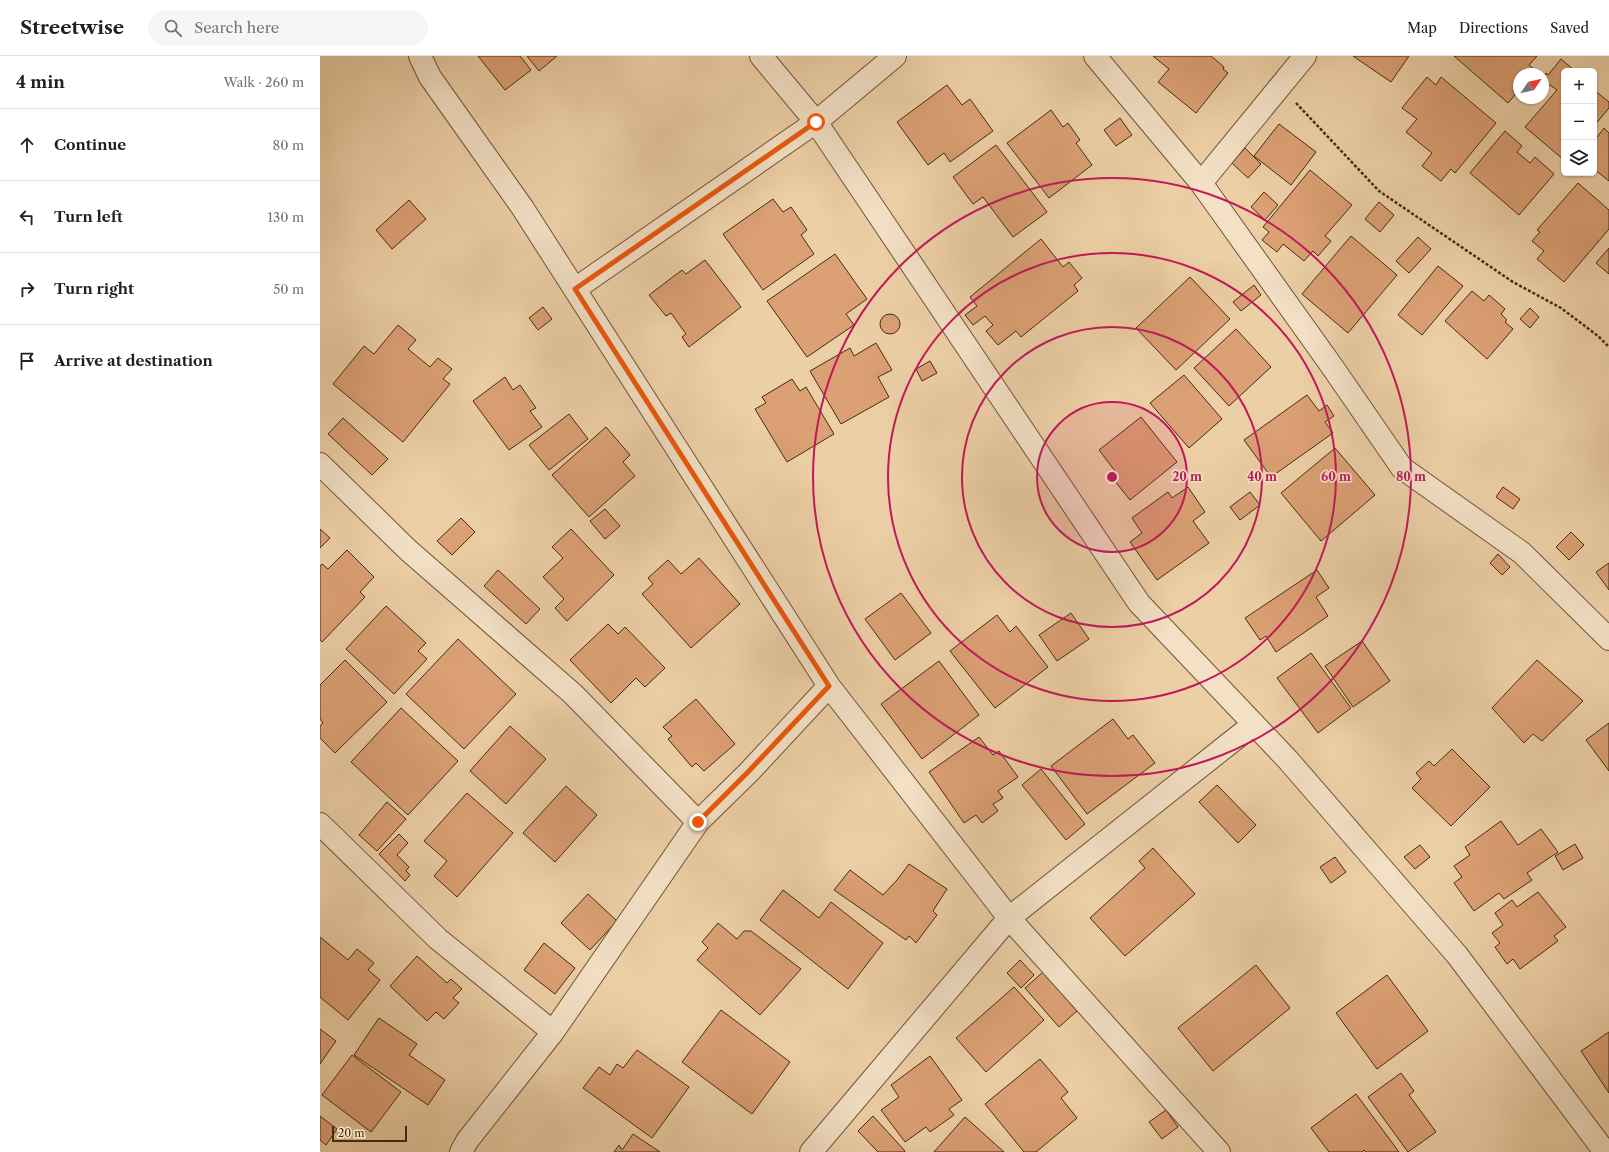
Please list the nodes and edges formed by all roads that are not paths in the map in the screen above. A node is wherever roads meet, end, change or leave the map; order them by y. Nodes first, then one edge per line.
1 (420, 56) edge
2 (761, 56) edge
3 (895, 56) edge
4 (1094, 56) edge
5 (1305, 56) edge
6 (816, 122) junction
7 (1201, 183) junction
8 (575, 289) junction
9 (320, 464) edge
10 (1609, 639) edge
11 (829, 686) junction
12 (1254, 724) junction
13 (698, 822) junction
14 (320, 824) edge
15 (1009, 918) junction
16 (553, 1032) junction
17 (462, 1152) edge
18 (811, 1152) edge
19 (1219, 1152) edge
20 (1606, 1152) edge

1 - 8 street
2 - 6 street
3 - 6 street
4 - 7 street
5 - 7 street
6 - 8 street
6 - 12 street
7 - 10 street
8 - 11 street
9 - 13 street
11 - 13 street
11 - 15 street
12 - 15 street
12 - 20 street
13 - 16 street
14 - 16 street
15 - 18 street
15 - 19 street
16 - 17 street

